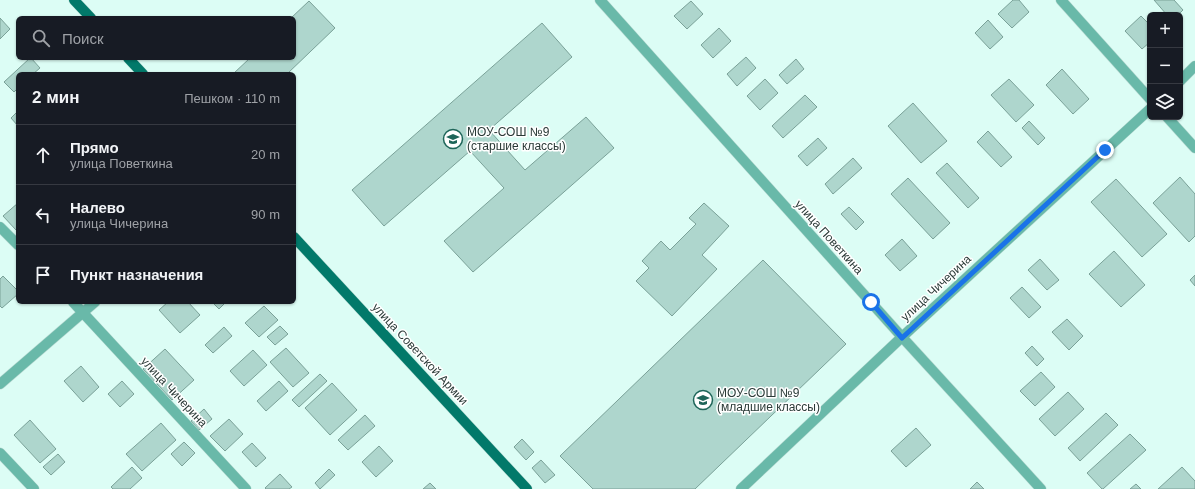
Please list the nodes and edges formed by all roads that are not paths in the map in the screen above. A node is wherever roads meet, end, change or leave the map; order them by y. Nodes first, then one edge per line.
1 (74, 0) edge
2 (600, 0) edge
3 (1061, 0) edge
4 (89, 16) edge
5 (130, 60) edge
6 (1195, 66) edge
7 (141, 72) edge
8 (1183, 77) edge
9 (1147, 96) edge
10 (1147, 111) edge
11 (1170, 120) edge
12 (1195, 148) edge
13 (0, 227) edge
14 (296, 239) edge
15 (16, 243) edge
16 (75, 304) edge
17 (93, 304) edge
18 (83, 312) junction
19 (902, 338) junction
20 (0, 384) edge
21 (0, 453) edge
22 (34, 489) edge
23 (246, 489) edge
24 (528, 489) edge
25 (741, 489) edge
26 (1041, 489) edge

1 - 4 main road
2 - 19 street, улица Поветкина
3 - 9 street
5 - 7 main road
6 - 8 street
10 - 19 street, улица Чичерина
11 - 12 street
13 - 15 street
14 - 24 main road, улица Советской Армии
16 - 18 street, улица Чичерина
17 - 18 street
18 - 20 street
18 - 23 street, улица Чичерина
19 - 25 street, улица Чичерина
19 - 26 street, улица Поветкина
21 - 22 street

